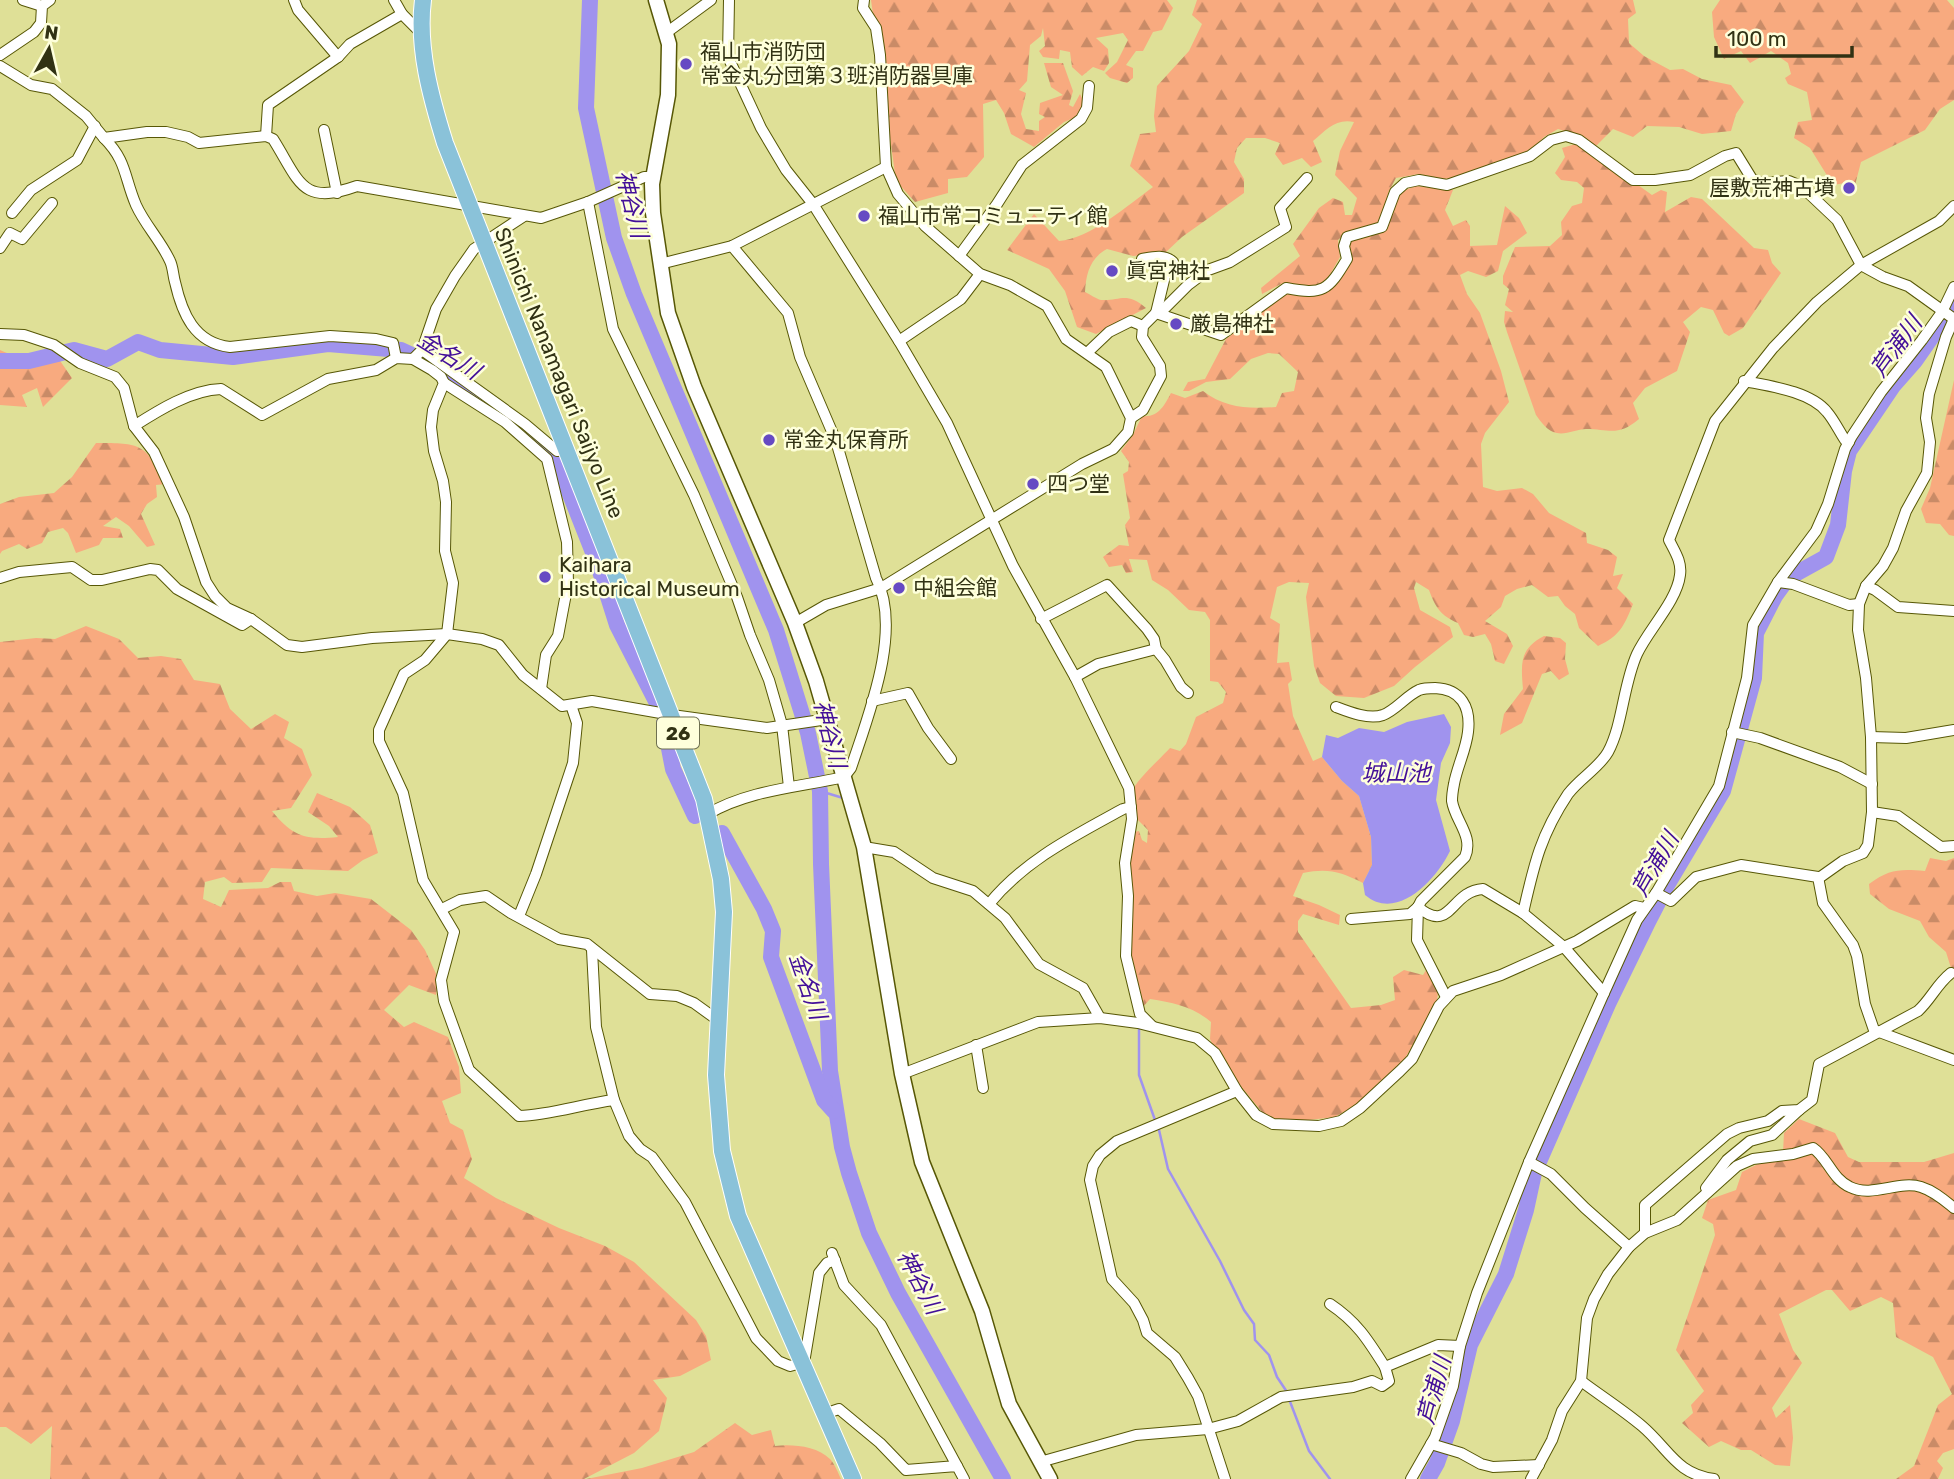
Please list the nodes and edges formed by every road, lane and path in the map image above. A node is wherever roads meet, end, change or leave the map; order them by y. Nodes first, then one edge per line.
1 (23, 0) edge
2 (293, 0) edge
3 (394, 0) edge
4 (423, 0) edge
5 (656, 0) edge
6 (711, 0) edge
7 (729, 0) edge
8 (864, 0) edge
9 (46, 3) edge
10 (402, 14) junction
11 (666, 33) junction
12 (422, 34) junction
13 (0, 55) edge
14 (338, 57) junction
15 (0, 66) edge
16 (1089, 86) dead end
17 (95, 126) junction
18 (324, 130) dead end
19 (266, 135) junction
20 (104, 138) junction
21 (886, 167) junction
22 (653, 177) junction
23 (1307, 178) dead end
24 (337, 193) junction
25 (588, 202) junction
26 (52, 203) dead end
27 (813, 204) junction
28 (469, 205) junction
29 (1954, 206) edge
30 (12, 213) dead end
31 (524, 216) junction
32 (485, 244) junction
33 (732, 246) junction
34 (0, 248) edge
35 (959, 256) junction
36 (1142, 259) dead end
37 (660, 264) junction
38 (1861, 265) junction
39 (980, 274) junction
40 (1954, 287) edge
41 (1942, 312) junction
42 (1156, 313) junction
43 (1954, 319) edge
44 (1143, 326) junction
45 (0, 334) edge
46 (899, 341) junction
47 (422, 350) junction
48 (1088, 352) junction
49 (396, 358) junction
50 (413, 359) junction
51 (1744, 381) junction
52 (444, 383) junction
53 (1131, 418) junction
54 (134, 426) junction
55 (1849, 442) junction
56 (566, 450) junction
57 (991, 521) junction
58 (0, 578) edge
59 (1783, 583) junction
60 (1866, 586) junction
61 (881, 588) junction
62 (1859, 604) junction
63 (1954, 611) edge
64 (250, 619) junction
65 (1041, 619) junction
66 (796, 623) junction
67 (447, 634) junction
68 (1156, 649) junction
69 (1075, 677) junction
70 (541, 689) junction
71 (1188, 693) dead end
72 (872, 701) junction
73 (571, 705) junction
74 (1336, 707) dead end
75 (672, 715) junction
76 (828, 719) junction
77 (782, 725) junction
78 (1954, 730) edge
79 (1736, 733) junction
80 (1871, 737) junction
81 (951, 759) dead end
82 (842, 777) junction
83 (1872, 785) junction
84 (789, 787) junction
85 (1131, 807) junction
86 (1872, 811) junction
87 (708, 814) junction
88 (1954, 846) edge
89 (864, 847) junction
90 (1819, 878) junction
91 (1661, 896) junction
92 (989, 904) junction
93 (1418, 907) junction
94 (1643, 908) junction
95 (442, 909) junction
96 (1523, 913) junction
97 (519, 916) junction
98 (1351, 919) dead end
99 (1564, 947) junction
100 (592, 950) junction
101 (1951, 973) dead end
102 (1604, 993) junction
103 (1446, 997) junction
104 (1100, 1018) junction
105 (719, 1021) junction
106 (1152, 1026) junction
107 (1881, 1032) junction
108 (976, 1045) junction
109 (1954, 1060) edge
110 (902, 1074) junction
111 (983, 1088) dead end
112 (1237, 1091) junction
113 (614, 1100) junction
114 (1799, 1110) junction
115 (1531, 1163) junction
116 (1691, 1208) junction
117 (1954, 1208) edge
118 (1645, 1233) junction
119 (1629, 1247) junction
120 (1330, 1304) dead end
121 (1460, 1346) junction
122 (801, 1363) junction
123 (1385, 1367) junction
124 (1580, 1381) junction
125 (824, 1414) junction
126 (1208, 1429) junction
127 (1438, 1447) junction
128 (1040, 1462) junction
129 (1539, 1465) junction
130 (957, 1466) junction
131 (853, 1479) edge
132 (964, 1479) edge
133 (1050, 1479) edge
134 (1225, 1479) edge
135 (1410, 1479) edge
136 (1531, 1479) edge
137 (1714, 1479) edge

1 - 9 street
2 - 14 street
3 - 10 street
4 - 12 main road, Shinichi Nanamagari Saijyo Line / 26
5 - 11 street
6 - 11 street
7 - 27 street
8 - 21 street
9 - 13 street
10 - 12 street
10 - 14 street
11 - 22 street
12 - 28 main road, Shinichi Nanamagari Saijyo Line / 26
14 - 19 street
15 - 17 street
16 - 35 street
17 - 20 street
17 - 30 street
18 - 24 street
19 - 20 street
19 - 24 street
20 - 49 street
21 - 27 street
21 - 35 street
22 - 25 street
22 - 37 street
23 - 42 street
24 - 28 street
25 - 31 street
25 - 77 street
26 - 34 street
27 - 33 street
27 - 46 street
28 - 31 street
28 - 32 main road, Shinichi Nanamagari Saijyo Line / 26
29 - 38 street
31 - 32 street
32 - 47 street
32 - 56 main road, Shinichi Nanamagari Saijyo Line / 26
33 - 37 street
33 - 61 street
35 - 39 street
36 - 42 street
37 - 66 street
38 - 41 street
38 - 42 street
38 - 51 street
39 - 46 street
39 - 48 street
40 - 41 street
41 - 43 street
41 - 55 street
42 - 44 street
43 - 60 street
44 - 48 street
44 - 53 street
45 - 54 street
46 - 57 street
47 - 50 street
47 - 56 street
48 - 53 street
49 - 50 street
49 - 54 street
50 - 52 street
51 - 55 street
51 - 96 street
52 - 67 street
52 - 70 street
53 - 57 street
54 - 64 street
55 - 59 street
56 - 75 main road, Shinichi Nanamagari Saijyo Line / 26
57 - 61 street
57 - 65 street
58 - 64 street
59 - 62 street
59 - 79 street
60 - 62 street
60 - 63 street
61 - 66 street
61 - 72 street
62 - 80 street
64 - 67 street
65 - 68 street
65 - 69 street
66 - 76 street
67 - 70 street
67 - 95 street
68 - 69 street
68 - 71 street
69 - 85 street
70 - 73 street
72 - 81 street
72 - 82 street
73 - 75 street
73 - 97 street
74 - 93 street
75 - 77 street
75 - 87 main road, Shinichi Nanamagari Saijyo Line / 26
76 - 77 street
76 - 82 street
77 - 84 street
78 - 80 street
79 - 83 street
79 - 91 street
80 - 83 street
82 - 84 street
82 - 89 street
83 - 86 street
84 - 87 street
85 - 92 street
85 - 106 street
86 - 88 street
86 - 90 street
87 - 105 main road, Shinichi Nanamagari Saijyo Line / 26
89 - 92 street
89 - 110 street
90 - 91 street
90 - 107 street
91 - 94 street
92 - 104 street
93 - 96 street
93 - 98 street
93 - 103 street
94 - 99 street
94 - 102 street
95 - 97 street
95 - 113 street
96 - 99 street
97 - 100 street
99 - 102 street
99 - 103 street
100 - 105 street
100 - 113 street
101 - 107 street
102 - 115 street
103 - 112 street
104 - 106 street
104 - 108 street
105 - 122 main road, Shinichi Nanamagari Saijyo Line / 26
106 - 112 street
107 - 109 street
107 - 114 street
108 - 110 street
108 - 111 street
110 - 128 street
112 - 126 street
113 - 122 street
114 - 116 street
114 - 118 street
115 - 119 street
115 - 121 street
116 - 117 street
116 - 118 street
118 - 119 street
119 - 124 street
120 - 123 street
121 - 123 street
121 - 127 street
122 - 125 main road, Shinichi Nanamagari Saijyo Line / 26
122 - 130 street
123 - 126 street
124 - 129 street
124 - 137 street
125 - 130 street
125 - 131 main road, Shinichi Nanamagari Saijyo Line / 26
126 - 128 street
126 - 134 street
127 - 129 street
127 - 135 street
128 - 133 street
129 - 136 street
130 - 132 street

